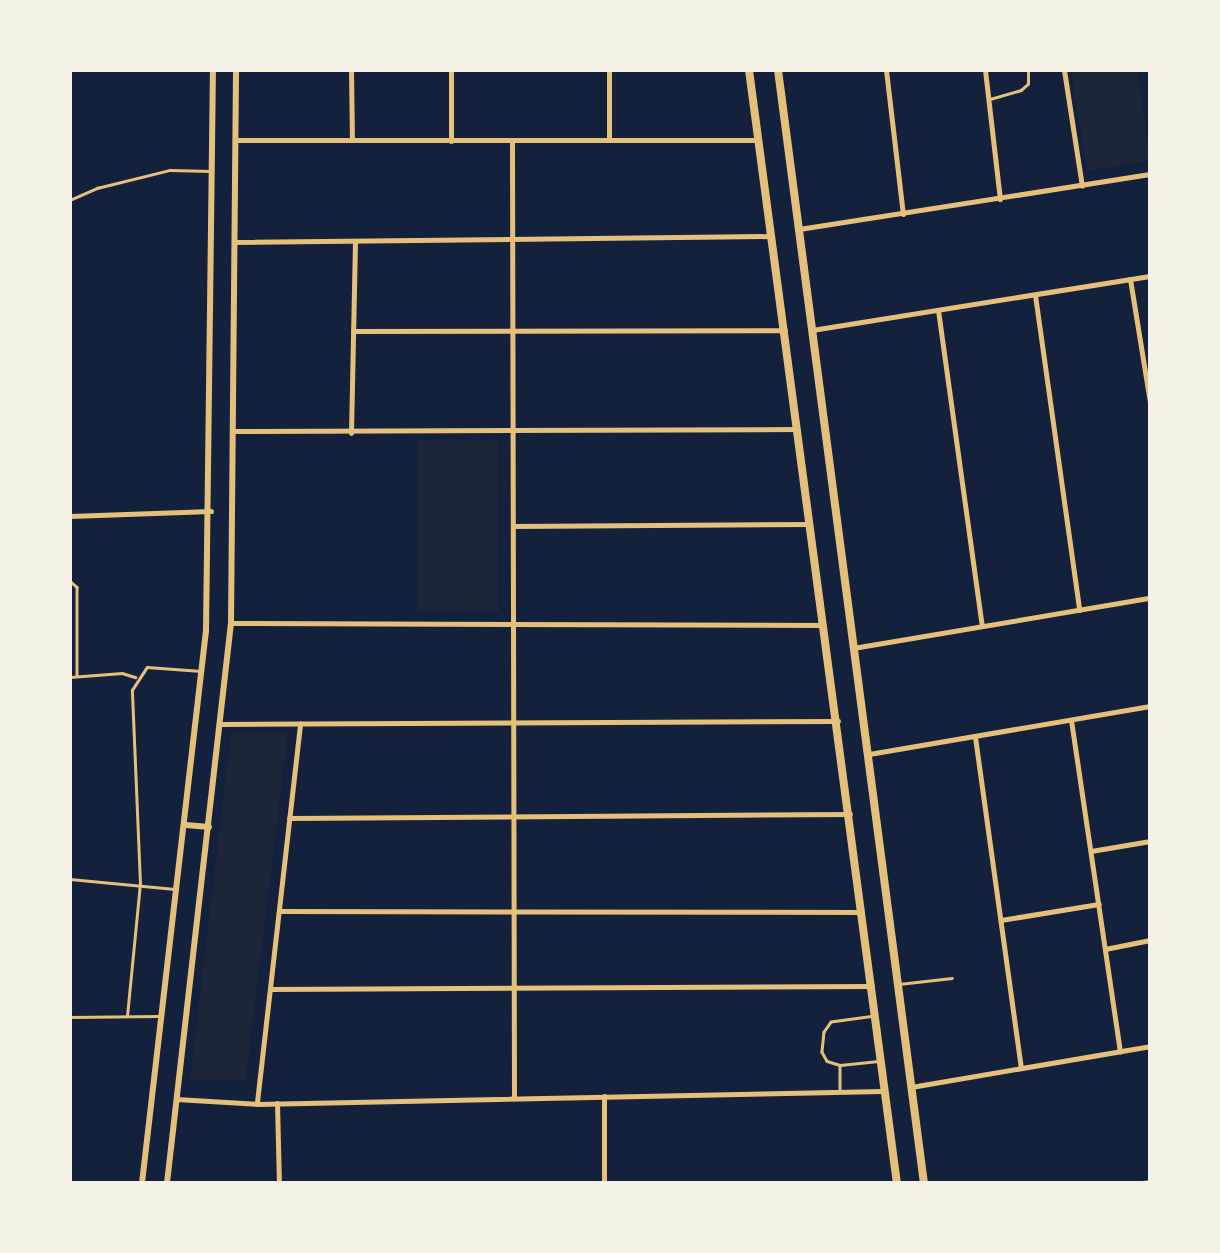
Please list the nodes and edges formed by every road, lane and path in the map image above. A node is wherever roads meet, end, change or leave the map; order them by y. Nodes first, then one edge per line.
1 (213, 70) edge
2 (236, 70) edge
3 (351, 70) edge
4 (451, 70) edge
5 (609, 70) edge
6 (750, 70) edge
7 (778, 70) edge
8 (886, 70) edge
9 (985, 70) edge
10 (1028, 70) edge
11 (1064, 70) edge
12 (988, 100) junction
13 (236, 140) junction
14 (352, 140) junction
15 (610, 140) junction
16 (759, 140) junction
17 (451, 141) junction
18 (512, 141) junction
19 (212, 172) junction
20 (1150, 174) edge
21 (1082, 186) junction
22 (1000, 199) junction
23 (70, 200) edge
24 (903, 214) junction
25 (799, 229) junction
26 (772, 236) junction
27 (512, 238) junction
28 (236, 242) junction
29 (355, 242) junction
30 (1150, 276) edge
31 (1130, 279) junction
32 (1035, 294) junction
33 (938, 310) junction
34 (785, 330) junction
35 (812, 330) junction
36 (353, 331) junction
37 (513, 332) junction
38 (1150, 403) edge
39 (798, 429) junction
40 (236, 430) junction
41 (513, 431) junction
42 (351, 432) junction
43 (211, 511) junction
44 (70, 516) edge
45 (811, 524) junction
46 (513, 526) junction
47 (70, 581) edge
48 (1150, 598) edge
49 (1079, 610) junction
50 (231, 623) junction
51 (513, 623) junction
52 (825, 625) junction
53 (982, 626) junction
54 (852, 648) junction
55 (202, 671) junction
56 (77, 676) junction
57 (70, 677) edge
58 (137, 677) junction
59 (1150, 706) edge
60 (1071, 720) junction
61 (838, 721) junction
62 (514, 722) junction
63 (300, 723) junction
64 (221, 724) junction
65 (975, 737) junction
66 (866, 754) junction
67 (850, 814) junction
68 (514, 817) junction
69 (289, 818) junction
70 (185, 825) junction
71 (209, 827) junction
72 (1150, 840) edge
73 (1091, 851) junction
74 (70, 880) edge
75 (140, 884) junction
76 (177, 889) junction
77 (1098, 904) junction
78 (279, 912) junction
79 (862, 912) junction
80 (514, 913) junction
81 (1001, 920) junction
82 (1150, 940) edge
83 (892, 944) junction
84 (867, 948) junction
85 (1105, 948) junction
86 (952, 978) dead end
87 (897, 984) junction
88 (872, 986) junction
89 (270, 989) junction
90 (514, 990) junction
91 (127, 1016) junction
92 (161, 1016) junction
93 (876, 1016) junction
94 (70, 1017) edge
95 (1150, 1046) edge
96 (1120, 1051) junction
97 (882, 1060) junction
98 (840, 1064) junction
99 (1022, 1068) junction
100 (911, 1087) junction
101 (840, 1092) junction
102 (886, 1092) junction
103 (604, 1096) junction
104 (514, 1098) junction
105 (176, 1099) junction
106 (277, 1103) junction
107 (257, 1104) junction
108 (142, 1183) edge
109 (166, 1183) edge
110 (279, 1183) edge
111 (604, 1183) edge
112 (898, 1183) edge
113 (924, 1183) edge

1 - 19 street
2 - 13 street
3 - 14 street
4 - 17 street
5 - 15 street
6 - 16 main road
7 - 25 main road
8 - 24 street
9 - 12 street
10 - 12 lane
11 - 21 street
12 - 22 street
13 - 14 street
13 - 28 street
14 - 17 street
15 - 16 street
15 - 18 street
16 - 26 main road
17 - 18 street
18 - 27 street
19 - 23 lane
19 - 43 street
20 - 21 street
21 - 22 street
22 - 24 street
24 - 25 street
25 - 35 main road
26 - 27 street
26 - 34 main road
27 - 29 street
27 - 37 street
28 - 29 street
28 - 40 street
29 - 36 street
30 - 31 street
31 - 32 street
31 - 38 street
32 - 33 street
32 - 49 street
33 - 35 street
33 - 53 street
34 - 37 street
34 - 39 main road
35 - 54 main road
36 - 37 street
36 - 42 street
37 - 41 street
39 - 41 street
39 - 45 main road
40 - 42 street
40 - 50 street
41 - 42 street
41 - 46 street
43 - 44 street
43 - 55 street
45 - 46 street
45 - 52 main road
46 - 51 street
47 - 56 lane
48 - 49 street
49 - 53 street
50 - 51 street
50 - 64 street
51 - 52 street
51 - 62 street
52 - 61 main road
53 - 54 street
54 - 66 main road
55 - 58 lane
55 - 70 street
56 - 57 lane
56 - 58 lane
58 - 75 lane
59 - 60 street
60 - 65 street
60 - 73 street
61 - 62 street
61 - 67 main road
62 - 63 street
62 - 68 street
63 - 64 street
63 - 69 street
64 - 71 street
65 - 66 street
65 - 81 street
66 - 83 main road
67 - 68 street
67 - 79 main road
68 - 69 street
68 - 80 street
69 - 78 street
70 - 71 street
70 - 76 street
71 - 105 street
72 - 73 street
73 - 77 street
74 - 75 lane
75 - 76 lane
75 - 91 lane
76 - 92 street
77 - 81 street
77 - 85 street
78 - 80 street
78 - 89 street
79 - 80 street
79 - 84 main road
80 - 90 street
81 - 99 street
82 - 85 street
83 - 84 main road
83 - 87 main road
84 - 88 main road
85 - 96 street
86 - 87 lane
87 - 100 main road
88 - 90 street
88 - 93 main road
89 - 90 street
89 - 107 street
90 - 104 street
91 - 92 lane
91 - 94 lane
92 - 108 street
93 - 97 main road
93 - 98 lane
95 - 96 street
96 - 99 street
97 - 98 lane
97 - 102 main road
98 - 101 lane
99 - 100 street
100 - 113 main road
101 - 102 street
101 - 103 street
102 - 112 main road
103 - 104 street
103 - 111 street
104 - 106 street
105 - 107 street
105 - 109 street
106 - 107 street
106 - 110 street

